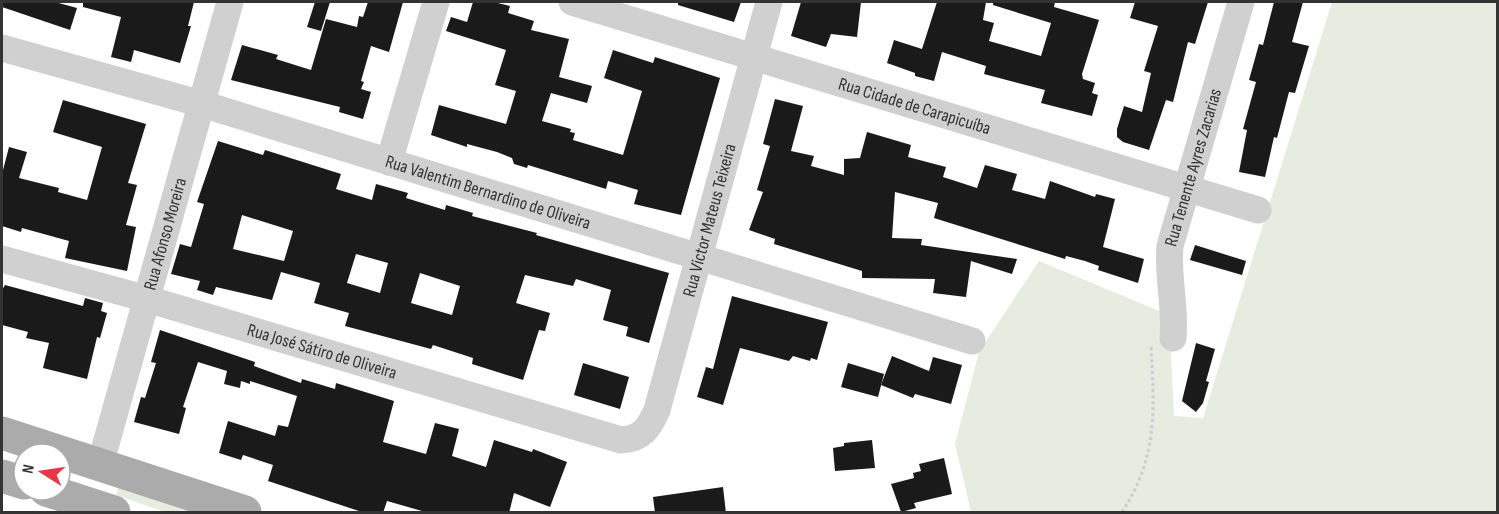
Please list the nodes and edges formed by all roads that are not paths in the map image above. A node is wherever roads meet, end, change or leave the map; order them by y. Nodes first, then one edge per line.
1 (230, 2) edge
2 (436, 2) edge
3 (572, 2) edge
4 (769, 2) edge
5 (1241, 2) edge
6 (2, 48) edge
7 (754, 57) junction
8 (202, 104) junction
9 (389, 162) junction
10 (1187, 188) junction
11 (1258, 210) dead end
12 (699, 257) junction
13 (2, 259) edge
14 (147, 299) junction
15 (1162, 340) road end
16 (972, 341) dead end
17 (2, 433) edge
18 (642, 435) joint
19 (100, 465) junction
20 (72, 500) edge
21 (100, 510) edge
22 (245, 513) edge

1 - 8 street, Rua Afonso Moreira
2 - 9 street
3 - 7 street, Rua Cidade de Carapicuíba
4 - 7 street, Rua Victor Mateus Teixeira
5 - 10 street, Rua Tenente Ayres Zacarias
6 - 8 street, Rua Valentim Bernardino de Oliveira
7 - 10 street, Rua Cidade de Carapicuíba
7 - 12 street, Rua Victor Mateus Teixeira
8 - 9 street, Rua Valentim Bernardino de Oliveira
8 - 14 street, Rua Afonso Moreira
9 - 12 street, Rua Valentim Bernardino de Oliveira
10 - 11 street, Rua Cidade de Carapicuíba
10 - 15 street, Rua Tenente Ayres Zacarias
12 - 16 street, Rua Valentim Bernardino de Oliveira
12 - 18 street, Rua Victor Mateus Teixeira
13 - 14 street, Rua José Sátiro de Oliveira
14 - 18 street, Rua José Sátiro de Oliveira
14 - 19 street, Rua Afonso Moreira
17 - 19 main road
19 - 21 main road
19 - 22 main road
20 - 21 main road

